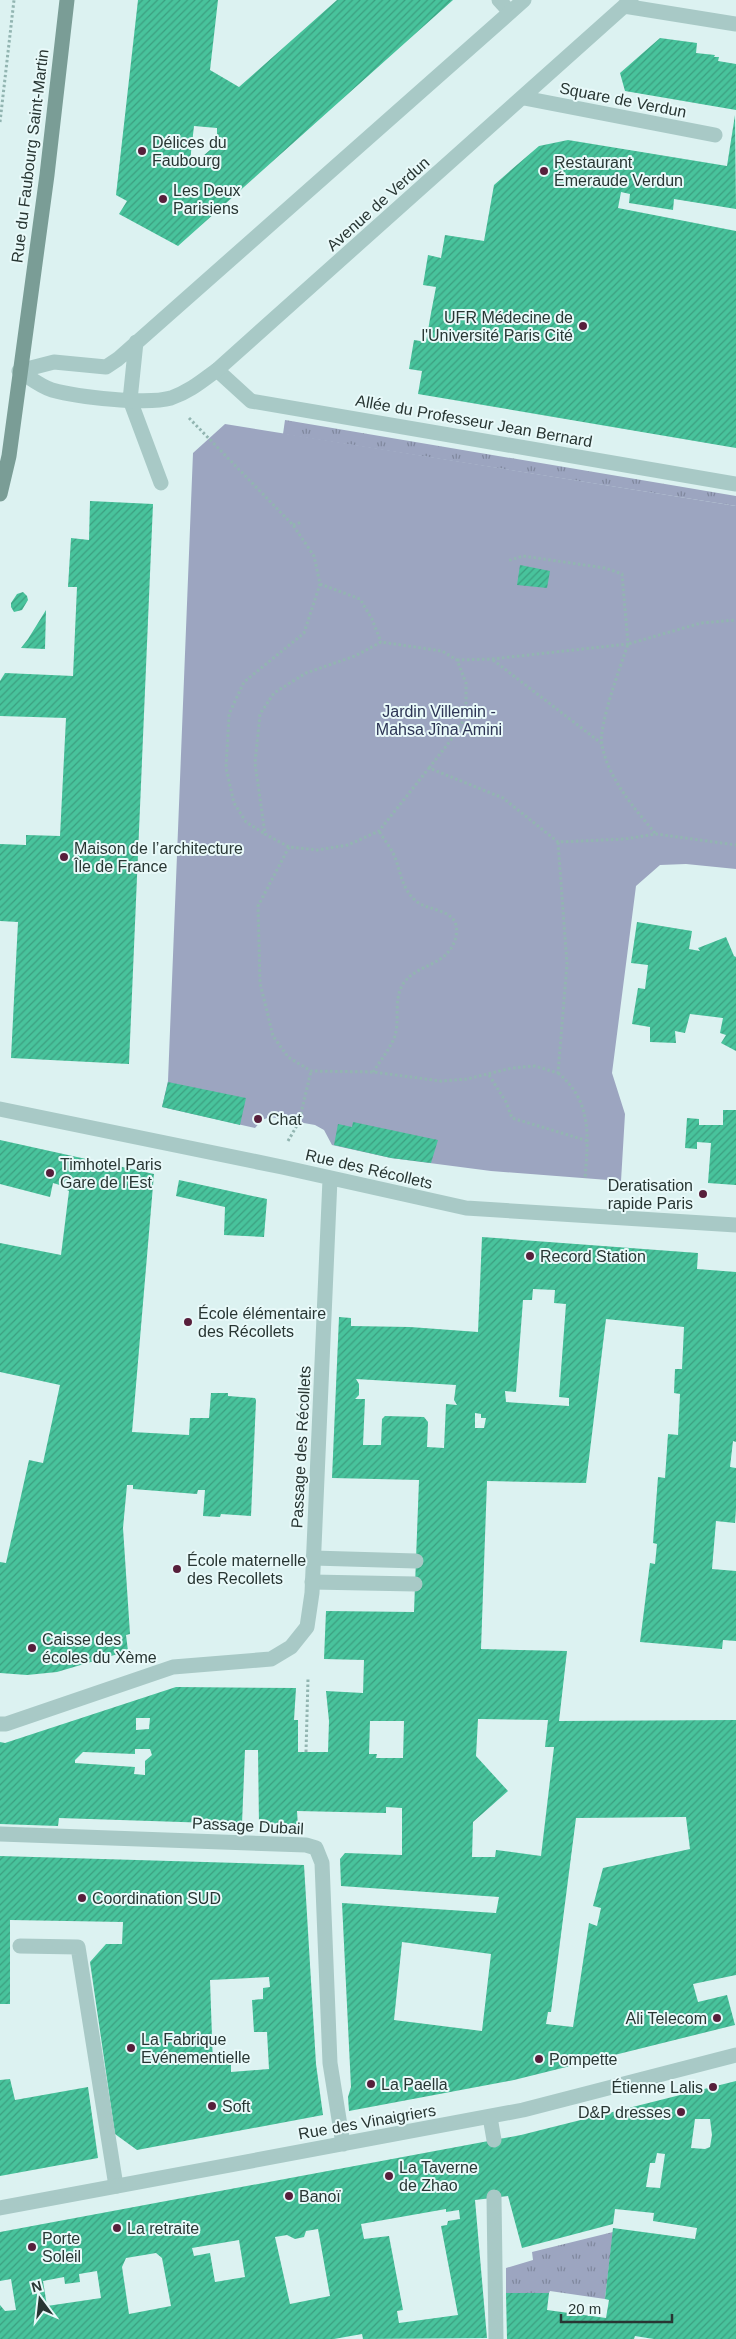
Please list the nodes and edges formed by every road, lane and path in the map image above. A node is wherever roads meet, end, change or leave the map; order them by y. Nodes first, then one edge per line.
1 (14, 0) edge
2 (67, 0) edge
3 (500, 0) edge
4 (524, 0) edge
5 (628, 3) edge
6 (510, 12) junction
7 (736, 24) edge
8 (524, 98) junction
9 (0, 122) edge
10 (715, 135) dead end
11 (136, 342) junction
12 (217, 370) junction
13 (19, 371) junction
14 (170, 398) junction
15 (130, 400) junction
16 (161, 483) dead end
17 (736, 484) edge
18 (0, 494) edge
19 (302, 522) dead end
20 (293, 525) junction
21 (507, 561) dead end
22 (320, 584) junction
23 (736, 620) edge
24 (381, 642) junction
25 (628, 644) junction
26 (492, 659) junction
27 (457, 660) junction
28 (601, 743) junction
29 (429, 768) junction
30 (379, 831) junction
31 (265, 834) junction
32 (656, 834) junction
33 (558, 842) junction
34 (736, 845) edge
35 (289, 847) junction
36 (311, 1071) junction
37 (373, 1072) junction
38 (558, 1073) junction
39 (489, 1075) junction
40 (0, 1108) edge
41 (588, 1141) junction
42 (286, 1146) dead end
43 (330, 1179) junction
44 (585, 1179) dead end
45 (736, 1225) edge
46 (313, 1558) junction
47 (416, 1561) dead end
48 (312, 1582) junction
49 (415, 1584) dead end
50 (308, 1679) dead end
51 (0, 1724) edge
52 (306, 1752) dead end
53 (0, 1834) edge
54 (20, 1946) dead end
55 (736, 2055) edge
56 (490, 2117) junction
57 (494, 2140) dead end
58 (343, 2144) junction
59 (116, 2186) junction
60 (494, 2198) dead end
61 (0, 2208) edge
62 (496, 2339) edge

1 - 9 path, Rue du Faubourg Saint-Martin
2 - 13 main road, Rue du Faubourg Saint-Martin
3 - 6 street
4 - 6 street
5 - 7 street
5 - 8 street, Avenue de Verdun
6 - 11 street
8 - 10 street, Square de Verdun
8 - 12 street, Avenue de Verdun
11 - 13 street
11 - 15 street
12 - 14 street, Avenue de Verdun
12 - 17 street, Allée du Professeur Jean Bernard
13 - 15 street, Avenue de Verdun
13 - 18 main road, Rue du Faubourg Saint-Martin
14 - 15 street, Avenue de Verdun
14 - 20 path
15 - 16 street
19 - 20 path
20 - 22 path
21 - 25 path
22 - 24 path
22 - 31 path
23 - 25 path
24 - 27 path
24 - 31 path
25 - 26 path
25 - 28 path
26 - 27 path
26 - 28 path
27 - 29 path
28 - 32 path
29 - 30 path
29 - 33 path
30 - 35 path
30 - 37 path
31 - 35 path
32 - 33 path
32 - 34 path
33 - 38 path
35 - 36 path
36 - 37 path
36 - 42 path
37 - 39 path
38 - 39 path
38 - 41 path
39 - 41 path
40 - 43 street, Rue des Récollets
41 - 44 path
43 - 45 street, Rue des Récollets
43 - 46 street, Passage des Récollets
46 - 47 street
46 - 48 street, Passage des Récollets
48 - 49 street
48 - 51 street, Passage des Récollets
50 - 52 path
53 - 58 street, Passage Dubail
54 - 59 street
55 - 56 street, Rue des Vinaigriers
56 - 57 street
56 - 58 street, Rue des Vinaigriers
58 - 59 street, Rue des Vinaigriers
59 - 61 street, Rue des Vinaigriers
60 - 62 street

